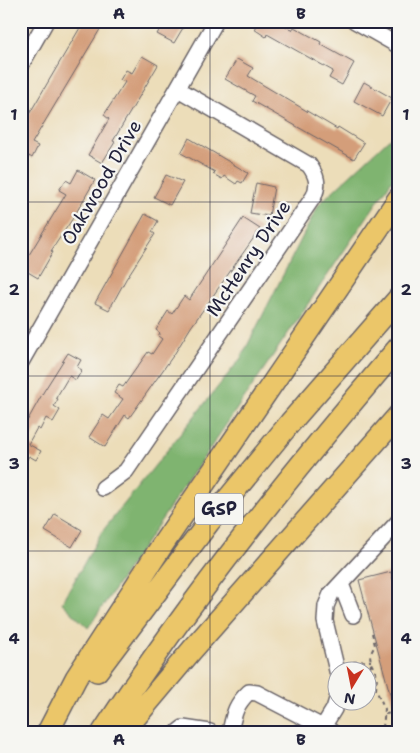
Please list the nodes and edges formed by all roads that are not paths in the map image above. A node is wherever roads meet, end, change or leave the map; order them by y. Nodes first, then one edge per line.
1 (46, 21) edge
2 (216, 21) edge
3 (355, 21) edge
4 (399, 46) edge
5 (21, 65) edge
6 (178, 89) junction
7 (399, 198) edge
8 (399, 298) edge
9 (399, 347) edge
10 (21, 362) edge
11 (399, 415) edge
12 (103, 488) dead end
13 (399, 521) edge
14 (341, 584) junction
15 (353, 615) dead end
16 (334, 660) edge
17 (334, 710) edge
18 (328, 729) edge
19 (205, 731) edge
20 (48, 732) edge
21 (55, 732) edge
22 (103, 732) edge
23 (123, 732) edge
24 (178, 732) edge
25 (230, 732) edge

1 - 5 street
2 - 6 street, Oakwood Drive
3 - 4 street
6 - 10 street, Oakwood Drive
6 - 12 street, McHenry Drive
7 - 20 highway
8 - 21 highway, GSP
9 - 22 highway, GSP
11 - 23 highway
13 - 14 street
14 - 15 street
14 - 16 street
17 - 18 street
18 - 25 street
19 - 24 street

